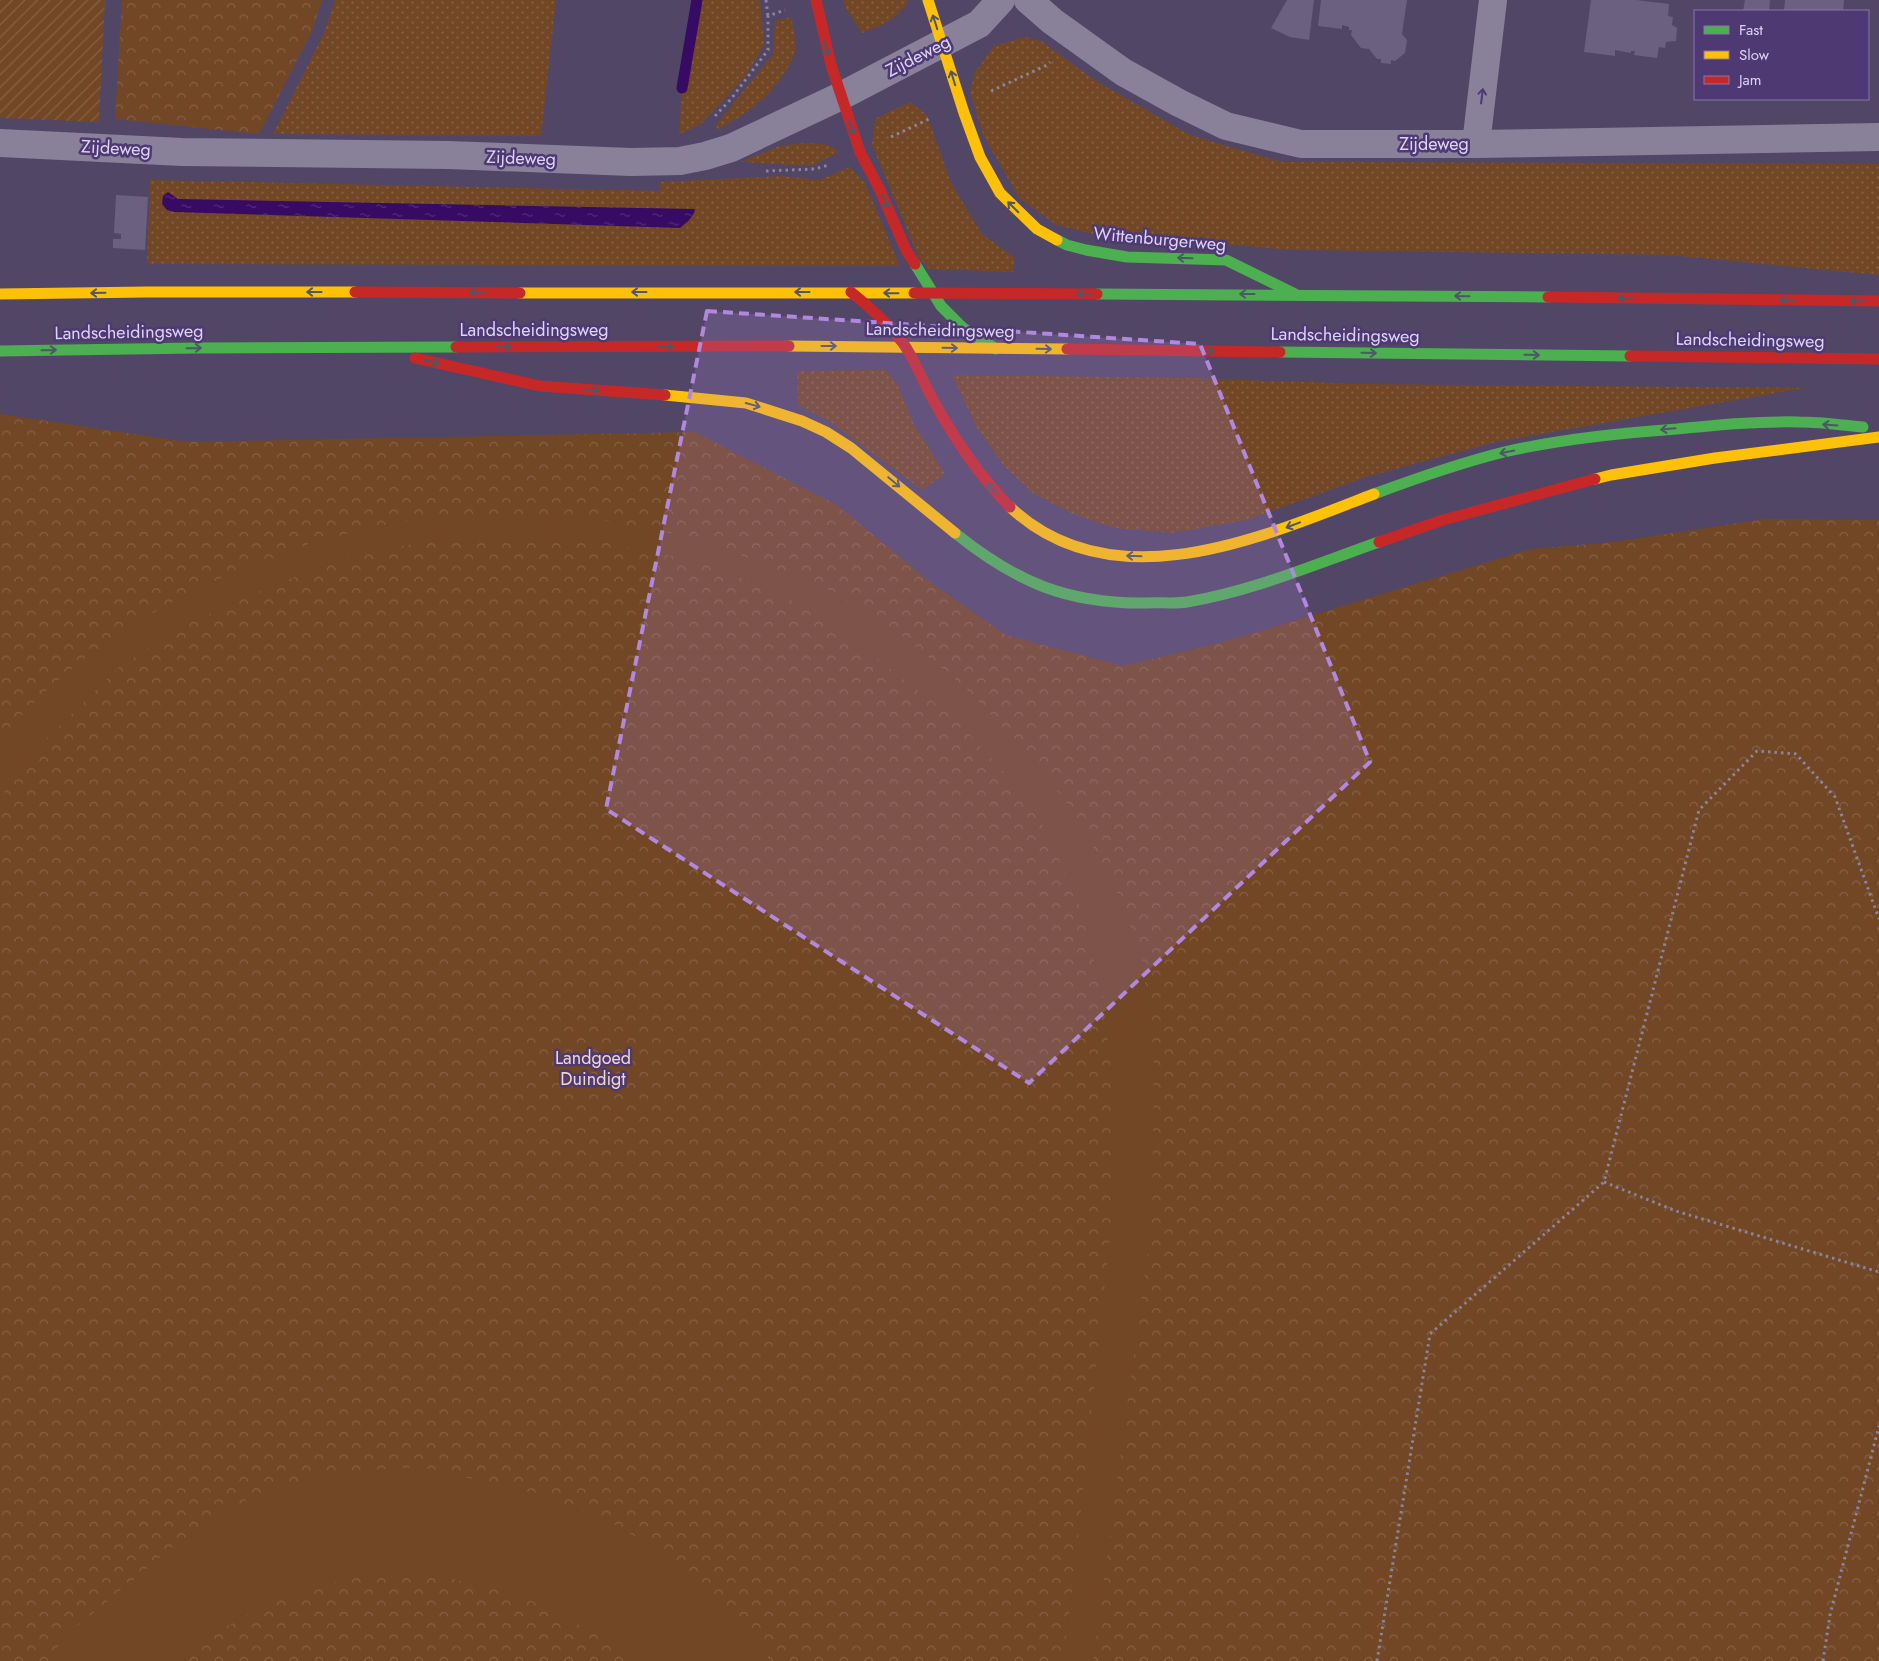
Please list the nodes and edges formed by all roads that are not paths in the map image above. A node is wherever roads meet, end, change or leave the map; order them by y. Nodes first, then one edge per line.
1 (816, 0) edge
2 (928, 0) edge
3 (1001, 0) edge
4 (1028, 0) edge
5 (1493, 0) edge
6 (942, 43) junction
7 (840, 96) junction
8 (1879, 137) edge
9 (0, 143) edge
10 (1476, 144) junction
11 (851, 292) junction
12 (0, 294) edge
13 (932, 294) junction
14 (1295, 294) junction
15 (1879, 301) edge
16 (905, 347) junction
17 (367, 348) junction
18 (996, 349) junction
19 (0, 351) edge
20 (1879, 359) edge
21 (1879, 428) edge
22 (1879, 438) edge

1 -> 7 main road
6 -> 2 main road, Wittenburgerweg
3 - 6 street, Zijdeweg
4 - 10 street, Zijdeweg
10 -> 5 street
6 - 7 street, Zijdeweg
14 -> 6 main road, Wittenburgerweg
7 - 9 street, Zijdeweg
7 -> 13 main road
8 - 10 street, Zijdeweg
11 -> 12 main road, Landscheidingsweg
13 -> 11 main road, Landscheidingsweg
11 - 16 main road
14 -> 13 main road, Landscheidingsweg
13 - 18 main road
15 -> 14 main road, Landscheidingsweg
17 -> 16 main road, Landscheidingsweg
16 -> 18 main road, Landscheidingsweg
21 -> 16 main road
19 -> 17 main road, Landscheidingsweg
17 -> 22 main road
18 -> 20 main road, Landscheidingsweg

